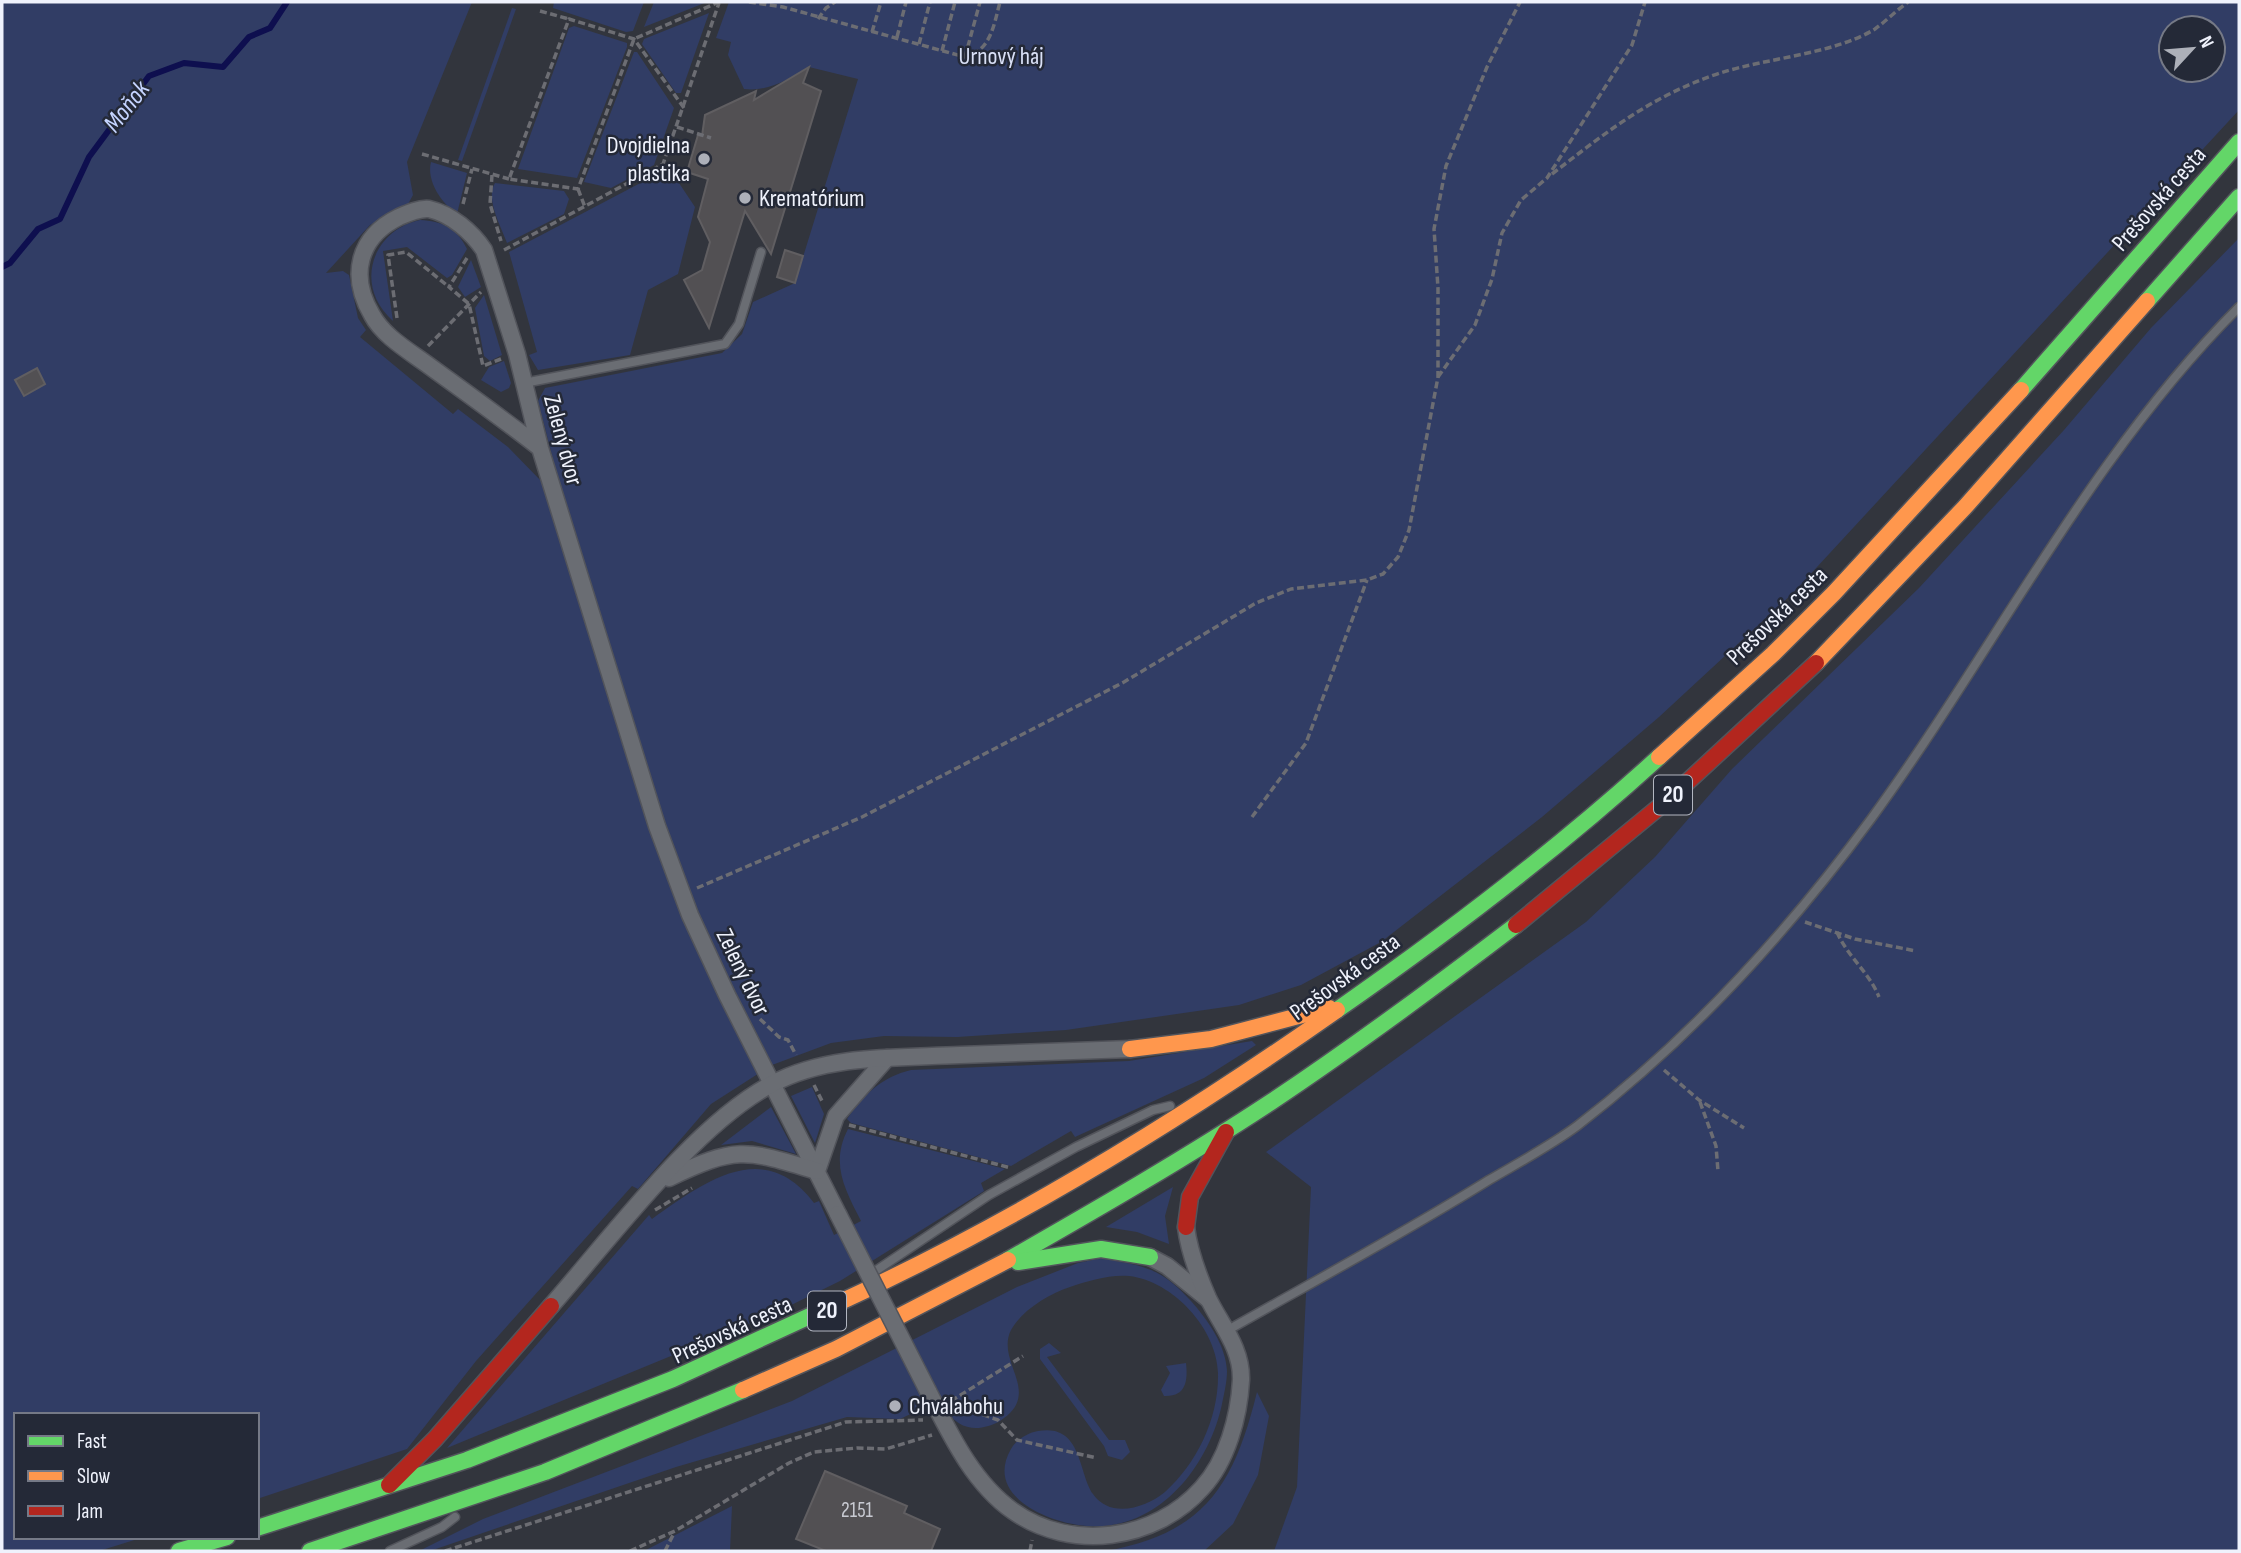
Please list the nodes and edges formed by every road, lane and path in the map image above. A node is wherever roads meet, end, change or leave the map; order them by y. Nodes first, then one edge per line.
1 (719, 2) edge
2 (749, 2) edge
3 (785, 2) edge
4 (827, 2) edge
5 (835, 2) edge
6 (881, 2) edge
7 (906, 2) edge
8 (930, 2) edge
9 (955, 2) edge
10 (980, 2) edge
11 (1000, 2) edge
12 (1520, 2) edge
13 (1645, 2) edge
14 (1908, 2) edge
15 (783, 8) junction
16 (826, 8) junction
17 (540, 11) dead end
18 (569, 19) junction
19 (818, 19) junction
20 (872, 32) junction
21 (897, 37) junction
22 (634, 39) junction
23 (919, 44) junction
24 (942, 51) junction
25 (965, 57) junction
26 (684, 108) junction
27 (677, 127) junction
28 (711, 138) dead end
29 (2239, 142) edge
30 (422, 154) dead end
31 (472, 169) junction
32 (492, 175) junction
33 (1547, 178) junction
34 (509, 179) junction
35 (578, 189) junction
36 (2239, 197) edge
37 (585, 207) junction
38 (458, 224) junction
39 (475, 237) junction
40 (761, 252) dead end
41 (495, 281) junction
42 (449, 287) junction
43 (469, 304) junction
44 (2239, 307) edge
45 (390, 335) junction
46 (517, 354) junction
47 (417, 357) junction
48 (1438, 377) junction
49 (524, 383) junction
50 (540, 448) junction
51 (1367, 580) junction
52 (1252, 817) dead end
53 (690, 881) dead end
54 (694, 890) junction
55 (699, 900) dead end
56 (1793, 918) junction
57 (1838, 932) junction
58 (1916, 951) dead end
59 (1879, 997) dead end
60 (1353, 1001) junction
61 (757, 1016) dead end
62 (1130, 1049) joint
63 (887, 1058) junction
64 (1655, 1061) junction
65 (805, 1071) junction
66 (772, 1083) junction
67 (1210, 1097) junction
68 (1699, 1100) junction
69 (836, 1116) junction
70 (1744, 1128) dead end
71 (1228, 1129) junction
72 (1014, 1169) dead end
73 (817, 1171) junction
74 (1718, 1171) dead end
75 (660, 1182) junction
76 (700, 1183) dead end
77 (645, 1199) junction
78 (1185, 1227) joint
79 (1150, 1257) joint
80 (997, 1265) junction
81 (1209, 1300) junction
82 (551, 1306) joint
83 (827, 1311) junction
84 (1228, 1331) junction
85 (1023, 1356) dead end
86 (945, 1394) dead end
87 (944, 1407) junction
88 (947, 1429) junction
89 (1097, 1458) dead end
90 (384, 1490) junction
91 (483, 1494) junction
92 (259, 1527) edge
93 (675, 1531) junction
94 (220, 1539) edge
95 (179, 1551) edge
96 (310, 1551) edge
97 (390, 1551) edge
98 (446, 1551) edge
99 (630, 1551) edge
100 (665, 1551) edge

1 - 22 path
1 - 26 path
2 - 15 path
3 - 15 path
4 - 16 path
5 - 16 path
6 - 20 path
7 - 21 path
8 - 23 path
9 - 24 path
10 - 25 path
11 - 25 path
12 - 48 path
13 - 33 path
14 - 33 path
15 - 19 path
16 - 19 path
17 - 18 path
18 - 22 path
18 - 34 path
19 - 20 path
20 - 21 path
21 - 23 path
22 - 26 path
22 - 35 path
23 - 24 path
24 - 25 path
26 - 27 path
27 - 28 path
27 - 37 path
29 - 60 highway, Prešovská cesta / 20
30 - 31 path
31 - 32 path
31 - 38 path
32 - 34 path
32 - 37 path
33 - 48 path
34 - 35 path
35 - 37 path
36 - 71 highway, 20
38 - 39 street, Zelený dvor
38 - 45 street, Zelený dvor
39 - 41 street, Zelený dvor
39 - 42 path
40 - 49 lane, Zelený dvor
41 - 43 path
41 - 46 street, Zelený dvor
42 - 43 path
42 - 45 path
43 - 46 path
43 - 47 path
44 - 56 lane
45 - 47 street
46 - 49 street, Zelený dvor
47 - 50 street
48 - 51 path
49 - 50 street, Zelený dvor
50 - 66 street, Zelený dvor
51 - 52 path
51 - 54 path
53 - 54 path
54 - 55 path
56 - 57 path
56 - 64 lane
57 - 58 path
57 - 59 path
60 - 62 highway
60 - 67 highway, Prešovská cesta / 20
61 - 65 path
62 - 63 street
63 - 65 street
63 - 69 street
64 - 68 path
64 - 84 lane
65 - 66 street
65 - 69 path
66 - 73 street, Zelený dvor
66 - 75 street
67 - 83 highway, Prešovská cesta / 20
67 - 83 lane
68 - 70 path
68 - 74 path
69 - 72 path
69 - 73 street
71 - 78 highway
71 - 80 highway, 20
73 - 75 street
73 - 87 street, Zelený dvor, bridge
75 - 77 street
76 - 77 path
77 - 82 street
78 - 81 street
79 - 80 highway
79 - 81 street
80 - 91 highway, 20
81 - 84 street, Zelený dvor
82 - 90 highway
83 - 90 highway, Prešovská cesta / 20
84 - 88 street, Zelený dvor
85 - 87 path
86 - 87 path
87 - 88 street, Zelený dvor
87 - 89 path
87 - 98 path
88 - 93 path
90 - 92 highway, Prešovská cesta / 20
91 - 96 highway, 20
91 - 97 lane
93 - 99 path
93 - 100 path
94 - 95 highway

